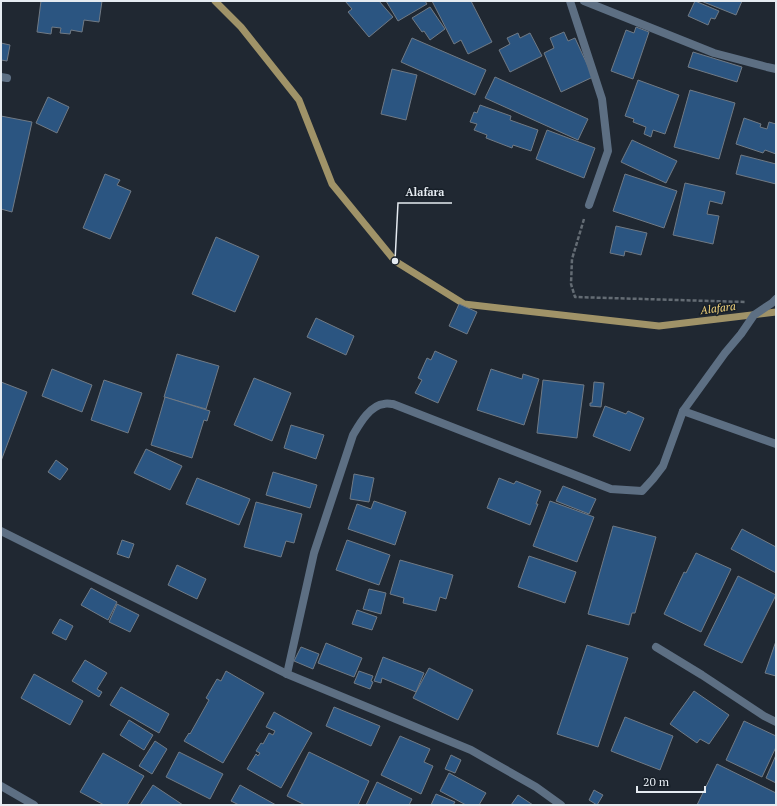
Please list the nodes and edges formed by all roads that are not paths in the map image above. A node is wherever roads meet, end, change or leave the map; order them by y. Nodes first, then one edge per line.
1 (570, 1) edge
2 (584, 1) edge
3 (776, 69) edge
4 (589, 205) road end
5 (774, 301) edge
6 (683, 411) junction
7 (776, 444) edge
8 (1, 531) edge
9 (656, 647) dead end
10 (288, 674) junction
11 (776, 722) edge
12 (1, 786) edge
13 (34, 805) edge
14 (561, 805) edge

1 - 4 street
2 - 3 street
5 - 6 street
6 - 7 street
6 - 10 street
8 - 10 street
9 - 11 street
10 - 14 street
12 - 13 street

